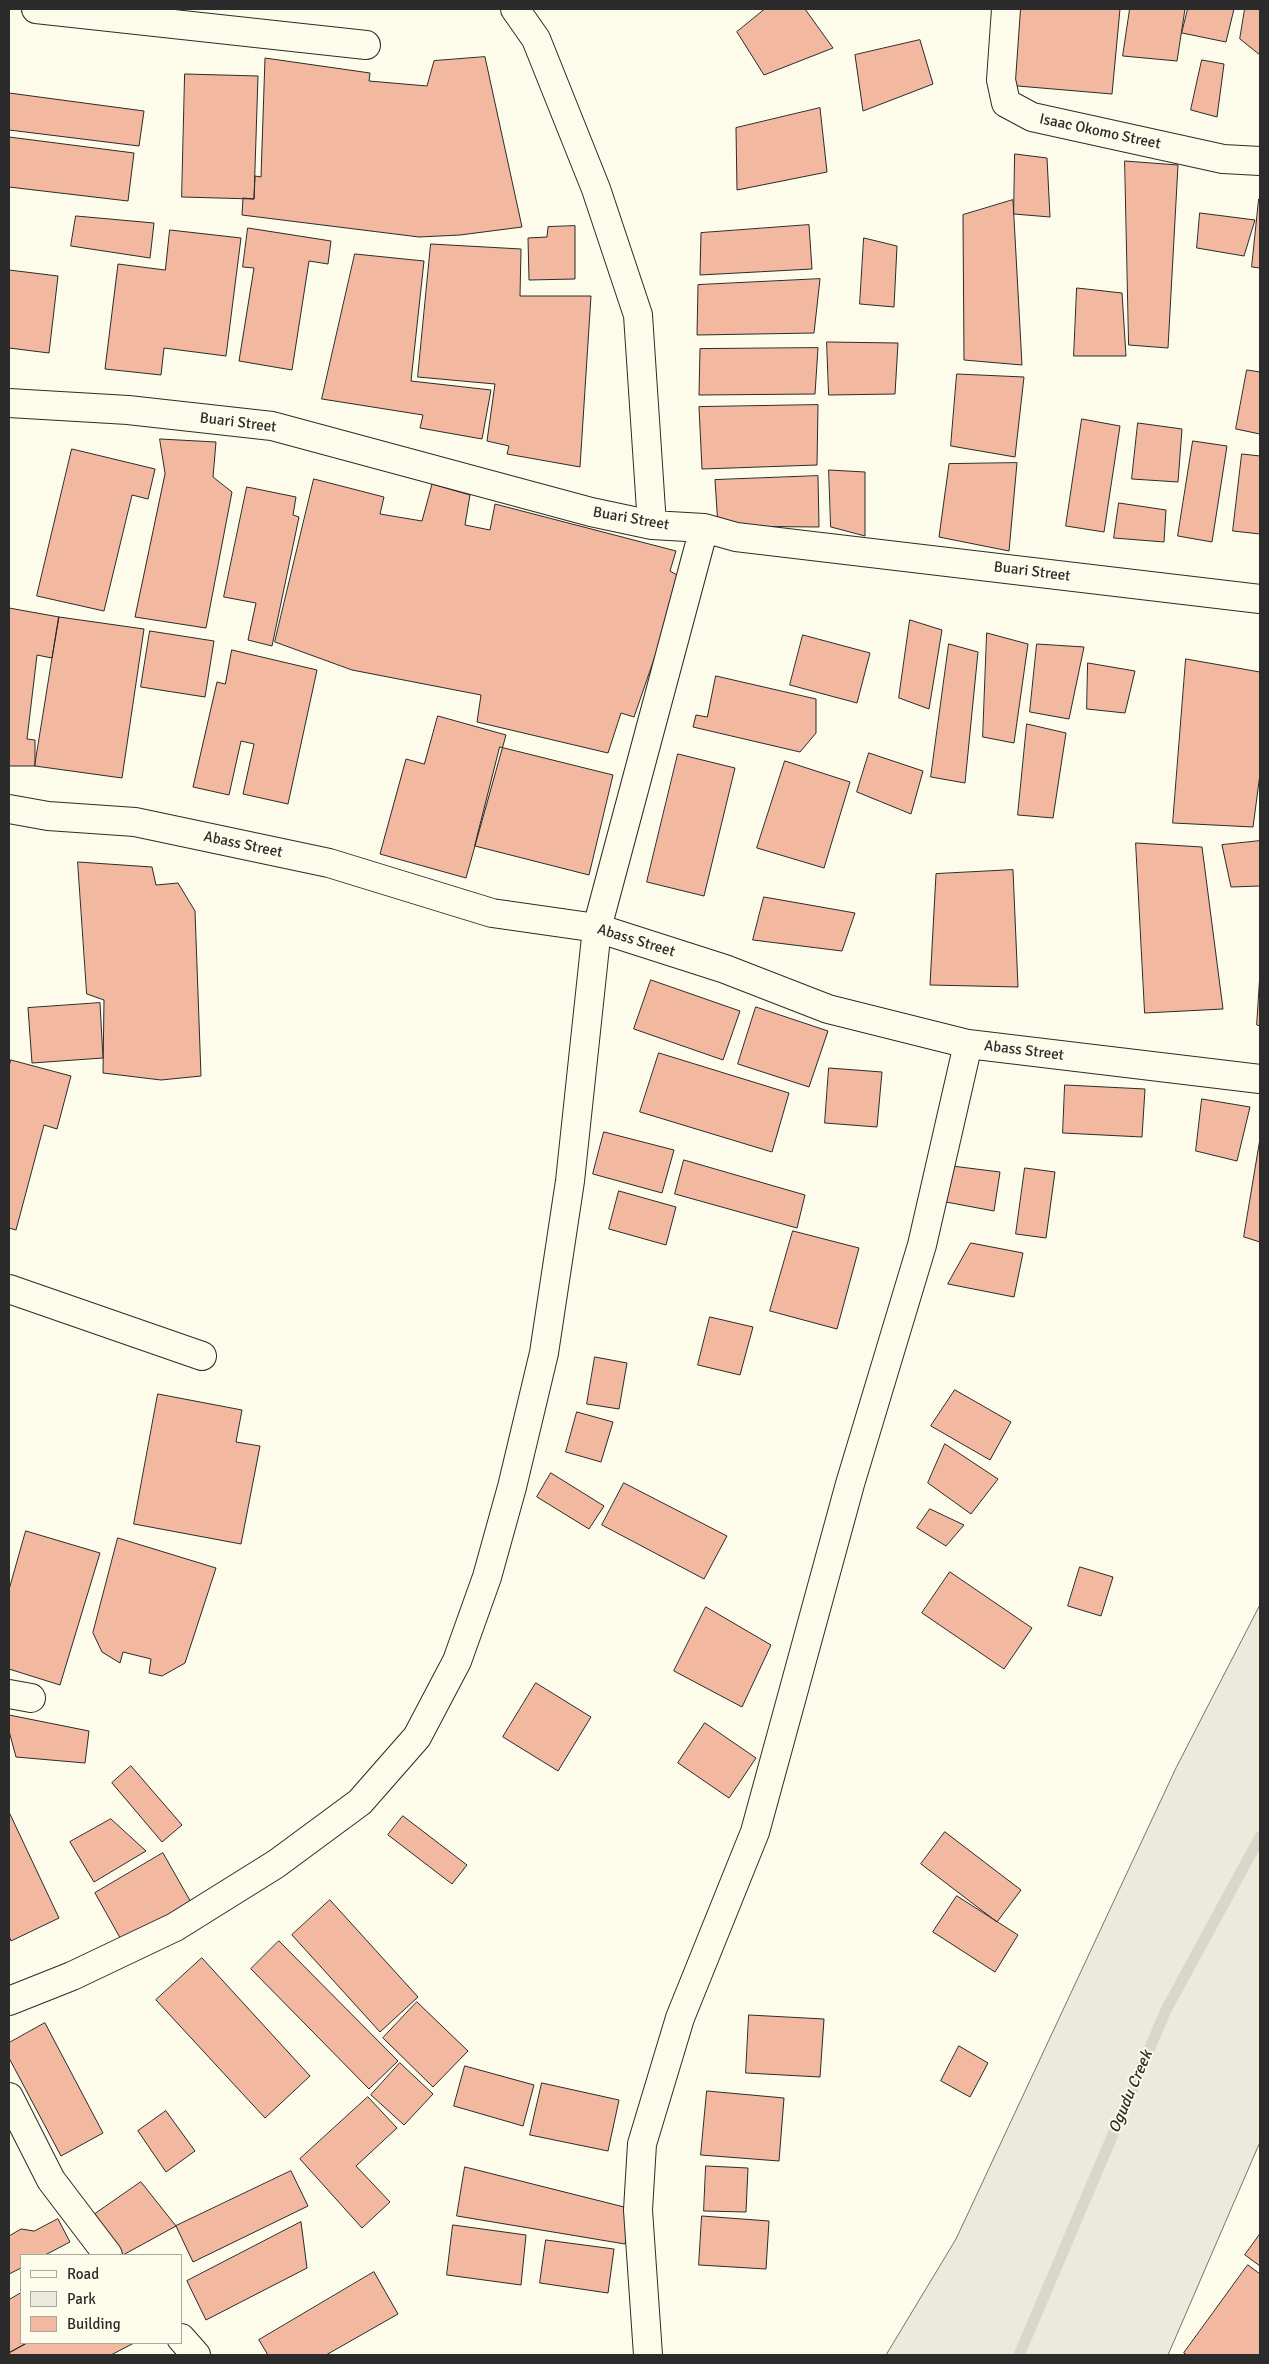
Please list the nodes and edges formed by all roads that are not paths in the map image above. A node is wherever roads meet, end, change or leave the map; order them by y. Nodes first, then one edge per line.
1 (36, 9) edge
2 (515, 9) edge
3 (1006, 9) edge
4 (366, 45) dead end
5 (1260, 161) edge
6 (9, 403) edge
7 (652, 525) junction
8 (704, 528) junction
9 (1260, 599) edge
10 (9, 809) edge
11 (597, 928) junction
12 (968, 1044) junction
13 (1260, 1079) edge
14 (9, 1289) edge
15 (202, 1356) dead end
16 (9, 2001) edge
17 (9, 2097) edge
18 (107, 2254) edge
19 (182, 2339) edge
20 (196, 2355) edge
21 (648, 2355) edge

1 - 4 street
2 - 7 street
3 - 5 street, Isaac Okomo Street
6 - 7 street, Buari Street
7 - 8 street, Buari Street
8 - 9 street, Buari Street
8 - 11 street
10 - 11 street, Abass Street
11 - 12 street, Abass Street
11 - 16 street
12 - 13 street, Abass Street
12 - 21 street
14 - 15 street
17 - 18 street
19 - 20 street

